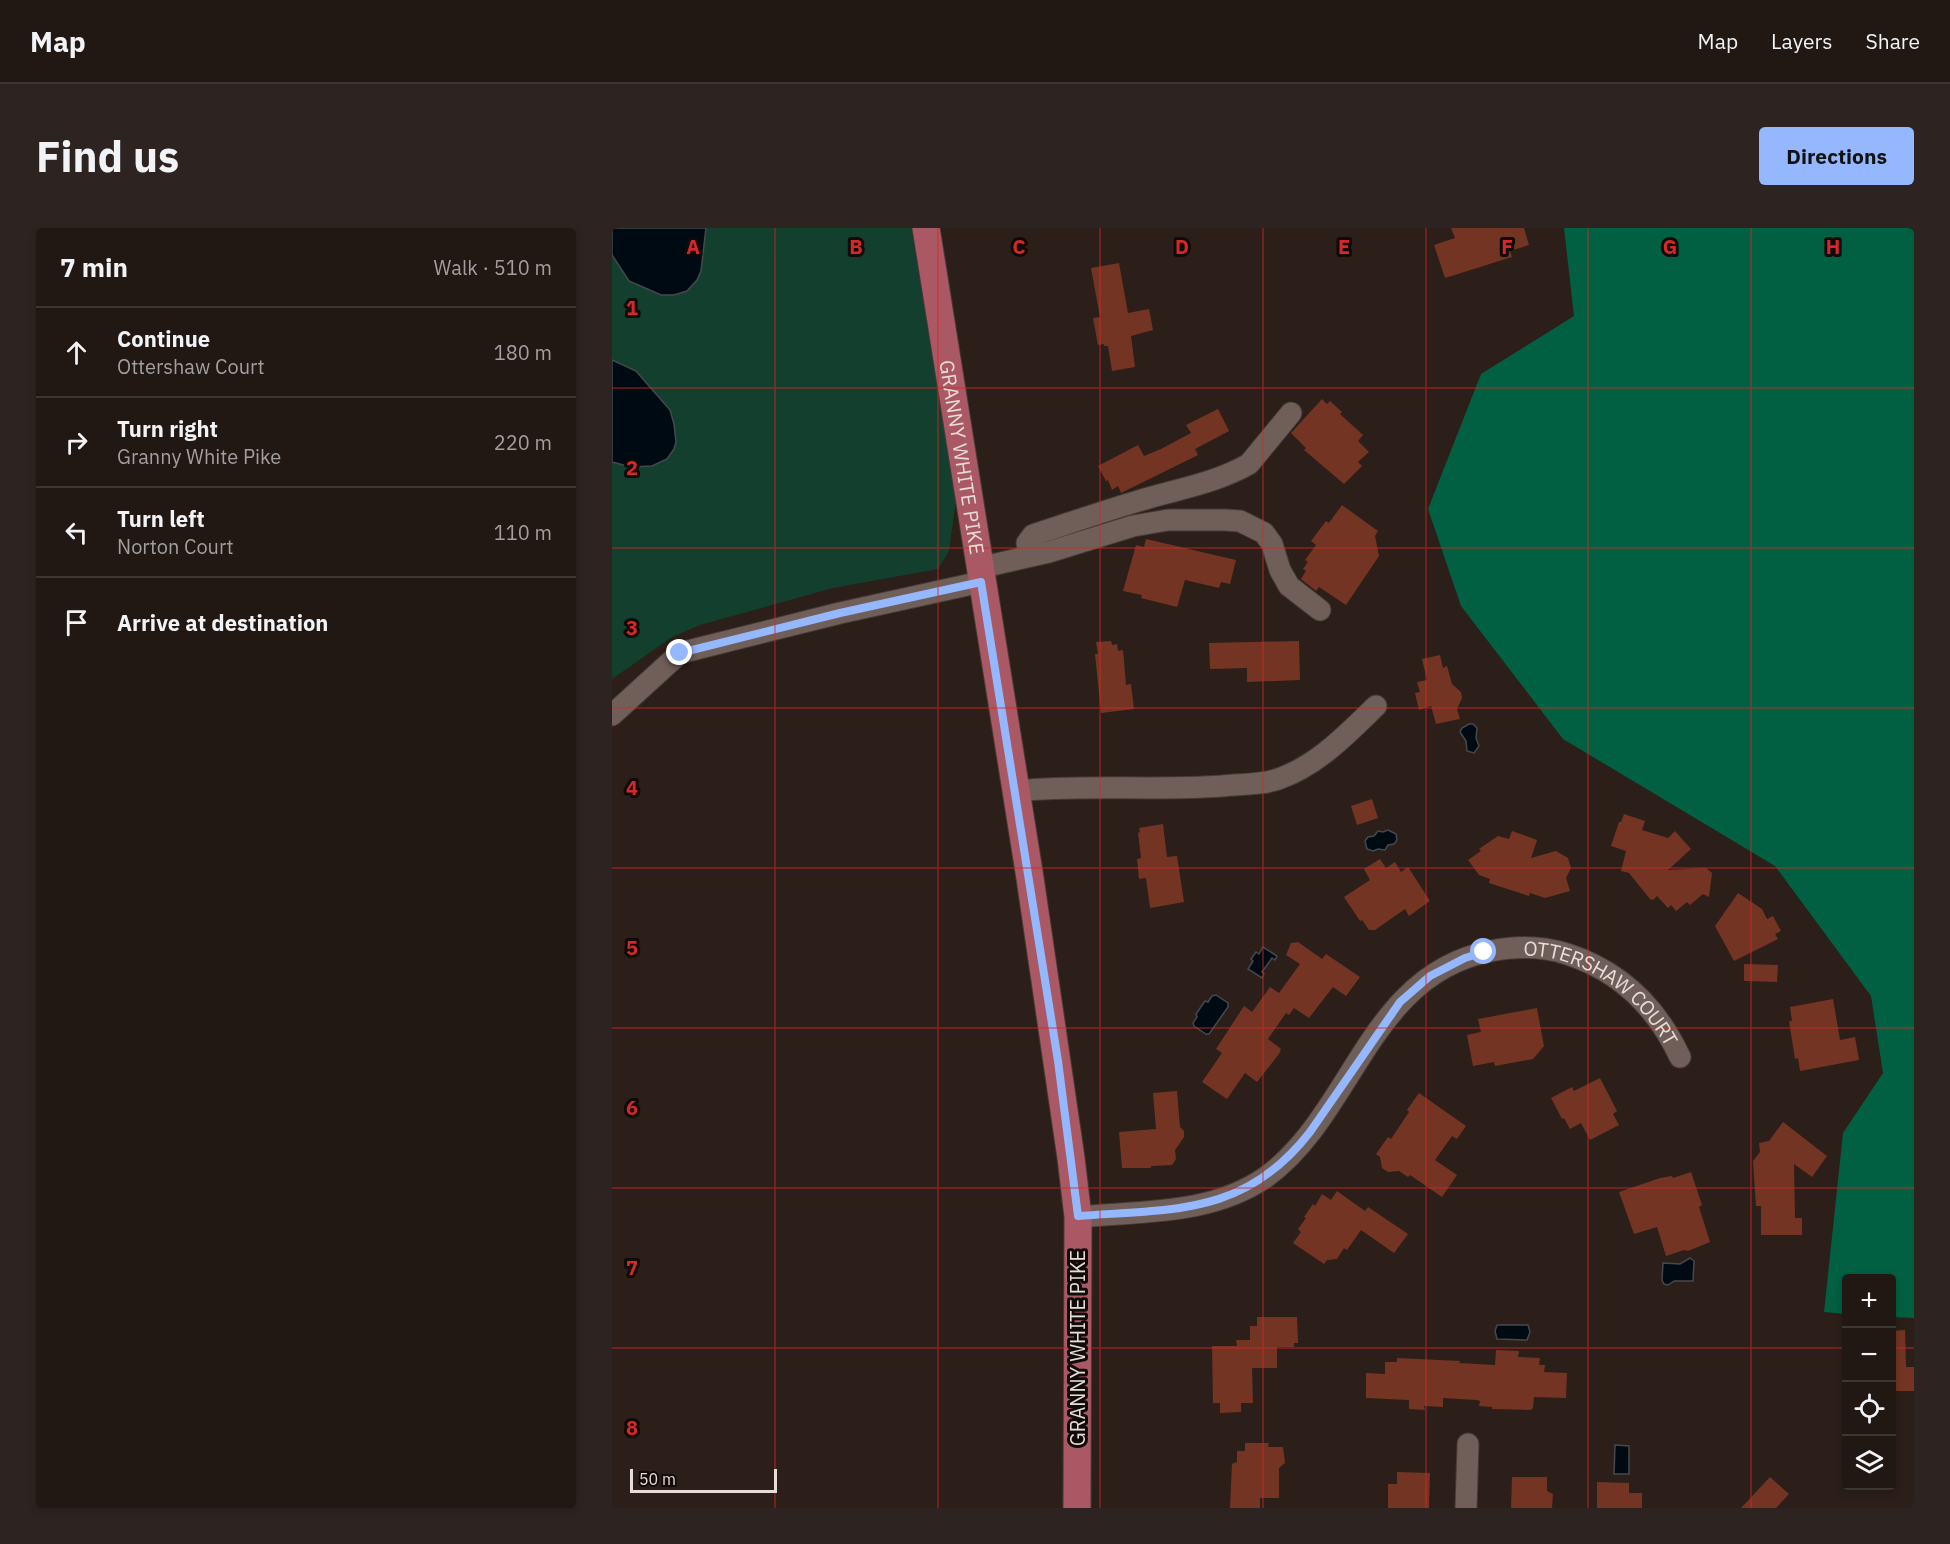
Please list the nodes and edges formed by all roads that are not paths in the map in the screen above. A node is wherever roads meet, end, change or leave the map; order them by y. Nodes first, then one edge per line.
1 (926, 228) edge
2 (1291, 413) dead end
3 (1029, 556) junction
4 (980, 575) junction
5 (1320, 610) dead end
6 (1376, 706) dead end
7 (612, 715) edge
8 (1015, 791) junction
9 (1680, 1057) dead end
10 (1078, 1216) junction
11 (1468, 1444) dead end
12 (1077, 1508) edge
13 (1466, 1508) edge

1 - 4 main road, GRANNY WHITE PIKE
2 - 3 street
3 - 4 street
3 - 5 street
4 - 7 street
4 - 8 main road, GRANNY WHITE PIKE
6 - 8 street
8 - 10 main road, GRANNY WHITE PIKE
9 - 10 street, OTTERSHAW COURT
10 - 12 main road, GRANNY WHITE PIKE
11 - 13 street

